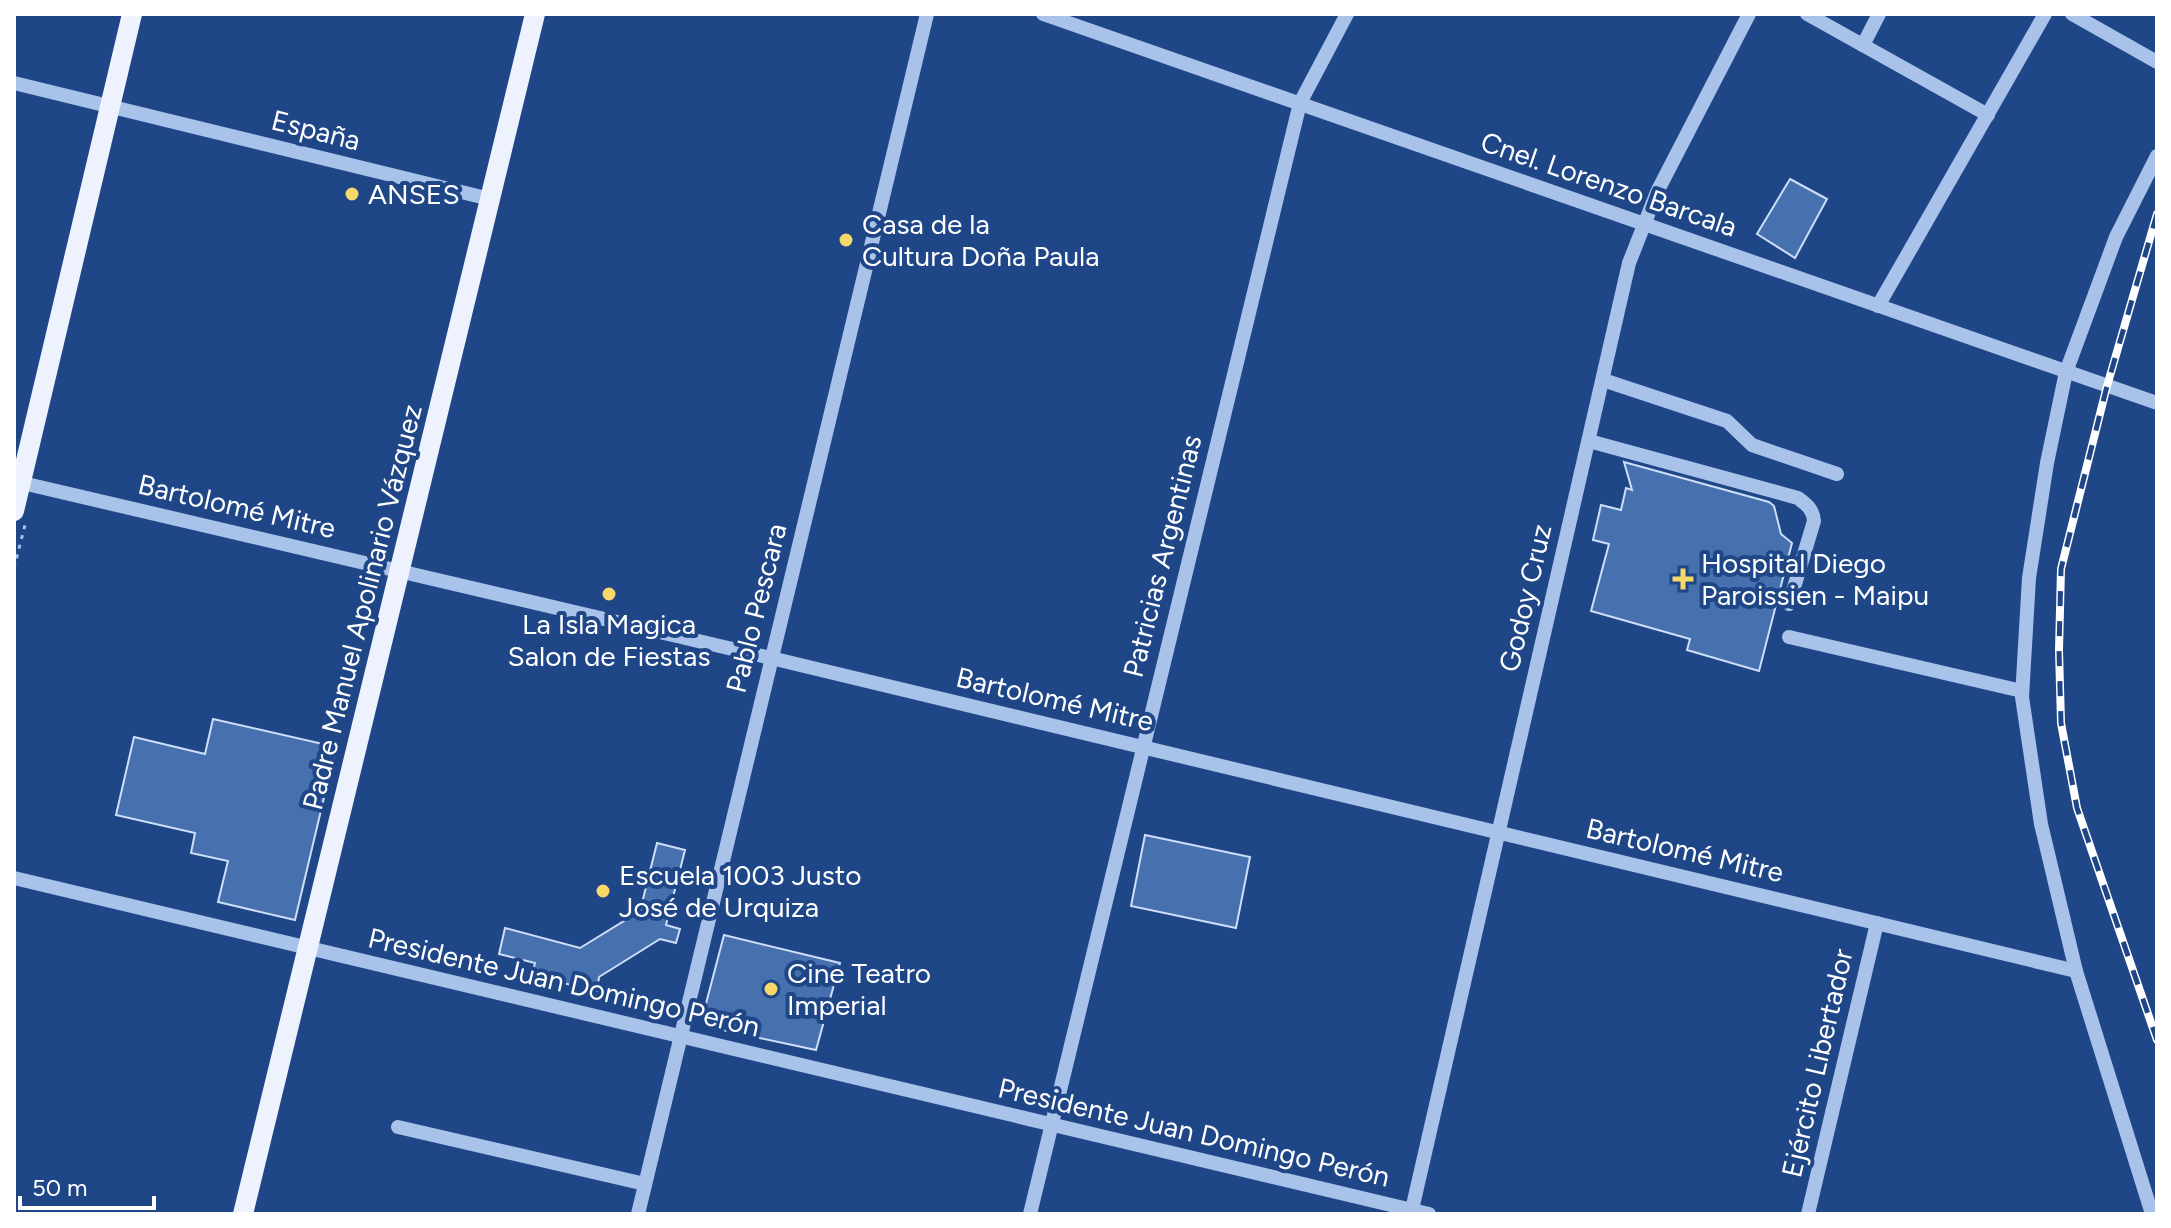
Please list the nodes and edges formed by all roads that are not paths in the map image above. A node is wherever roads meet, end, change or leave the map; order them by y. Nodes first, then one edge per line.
1 (132, 14) edge
2 (535, 14) edge
3 (927, 14) edge
4 (1043, 14) edge
5 (1347, 14) edge
6 (1749, 14) edge
7 (1807, 14) edge
8 (1879, 14) edge
9 (2045, 14) edge
10 (2072, 14) edge
11 (1863, 45) junction
12 (2157, 62) edge
13 (14, 83) edge
14 (1300, 103) junction
15 (120, 109) junction
16 (1988, 115) junction
17 (2157, 156) edge
18 (490, 199) junction
19 (1643, 223) junction
20 (1878, 306) junction
21 (2066, 372) junction
22 (1603, 380) junction
23 (2157, 403) edge
24 (1589, 441) junction
25 (1837, 474) dead end
26 (16, 479) edge
27 (14, 511) edge
28 (400, 571) junction
29 (1789, 604) dead end
30 (1789, 637) dead end
31 (771, 658) junction
32 (2022, 691) junction
33 (1142, 747) junction
34 (1497, 832) junction
35 (14, 878) edge
36 (1877, 923) junction
37 (308, 948) junction
38 (2076, 971) junction
39 (679, 1036) junction
40 (1052, 1124) junction
41 (398, 1127) dead end
42 (645, 1184) junction
43 (1411, 1212) edge
44 (243, 1214) edge
45 (638, 1214) edge
46 (1030, 1214) edge
47 (1429, 1214) edge
48 (1808, 1214) edge
49 (2152, 1214) edge

1 - 15 main road
2 - 18 main road, Padre Manuel Apolinario Vázquez
3 - 31 street, Pablo Pescara
4 - 14 street, Cnel. Lorenzo Barcala
5 - 14 street, Patricias Argentinas
6 - 19 street, Godoy Cruz
7 - 11 street
8 - 11 street
9 - 16 street
10 - 12 street
11 - 16 street
13 - 15 street, España
14 - 19 street, Cnel. Lorenzo Barcala
14 - 33 street, Patricias Argentinas
15 - 18 street, España
15 - 26 main road
16 - 20 street
17 - 21 street
18 - 28 main road, Padre Manuel Apolinario Vázquez
19 - 20 street, Cnel. Lorenzo Barcala
19 - 22 street, Godoy Cruz
20 - 21 street, Cnel. Lorenzo Barcala
21 - 23 street, Cnel. Lorenzo Barcala
21 - 32 street
22 - 24 street, Godoy Cruz
22 - 25 street
24 - 29 street
24 - 34 street, Godoy Cruz
26 - 27 main road
26 - 28 street, Bartolomé Mitre
28 - 31 street, Bartolomé Mitre
28 - 37 main road, Padre Manuel Apolinario Vázquez
30 - 32 street
31 - 33 street, Bartolomé Mitre
31 - 39 street, Pablo Pescara
32 - 38 street
33 - 34 street, Bartolomé Mitre
33 - 40 street, Patricias Argentinas
34 - 36 street, Bartolomé Mitre
34 - 43 street, Godoy Cruz
35 - 37 street, Presidente Juan Domingo Perón
36 - 38 street, Bartolomé Mitre
36 - 48 street, Ejército Libertador
37 - 39 street, Presidente Juan Domingo Perón
37 - 44 main road, Padre Manuel Apolinario Vázquez
38 - 49 street
39 - 40 street, Presidente Juan Domingo Perón
39 - 42 street, Pablo Pescara
40 - 43 street, Presidente Juan Domingo Perón
40 - 46 street, Patricias Argentinas
41 - 42 street
42 - 45 street, Pablo Pescara
43 - 47 street, Presidente Juan Domingo Perón

